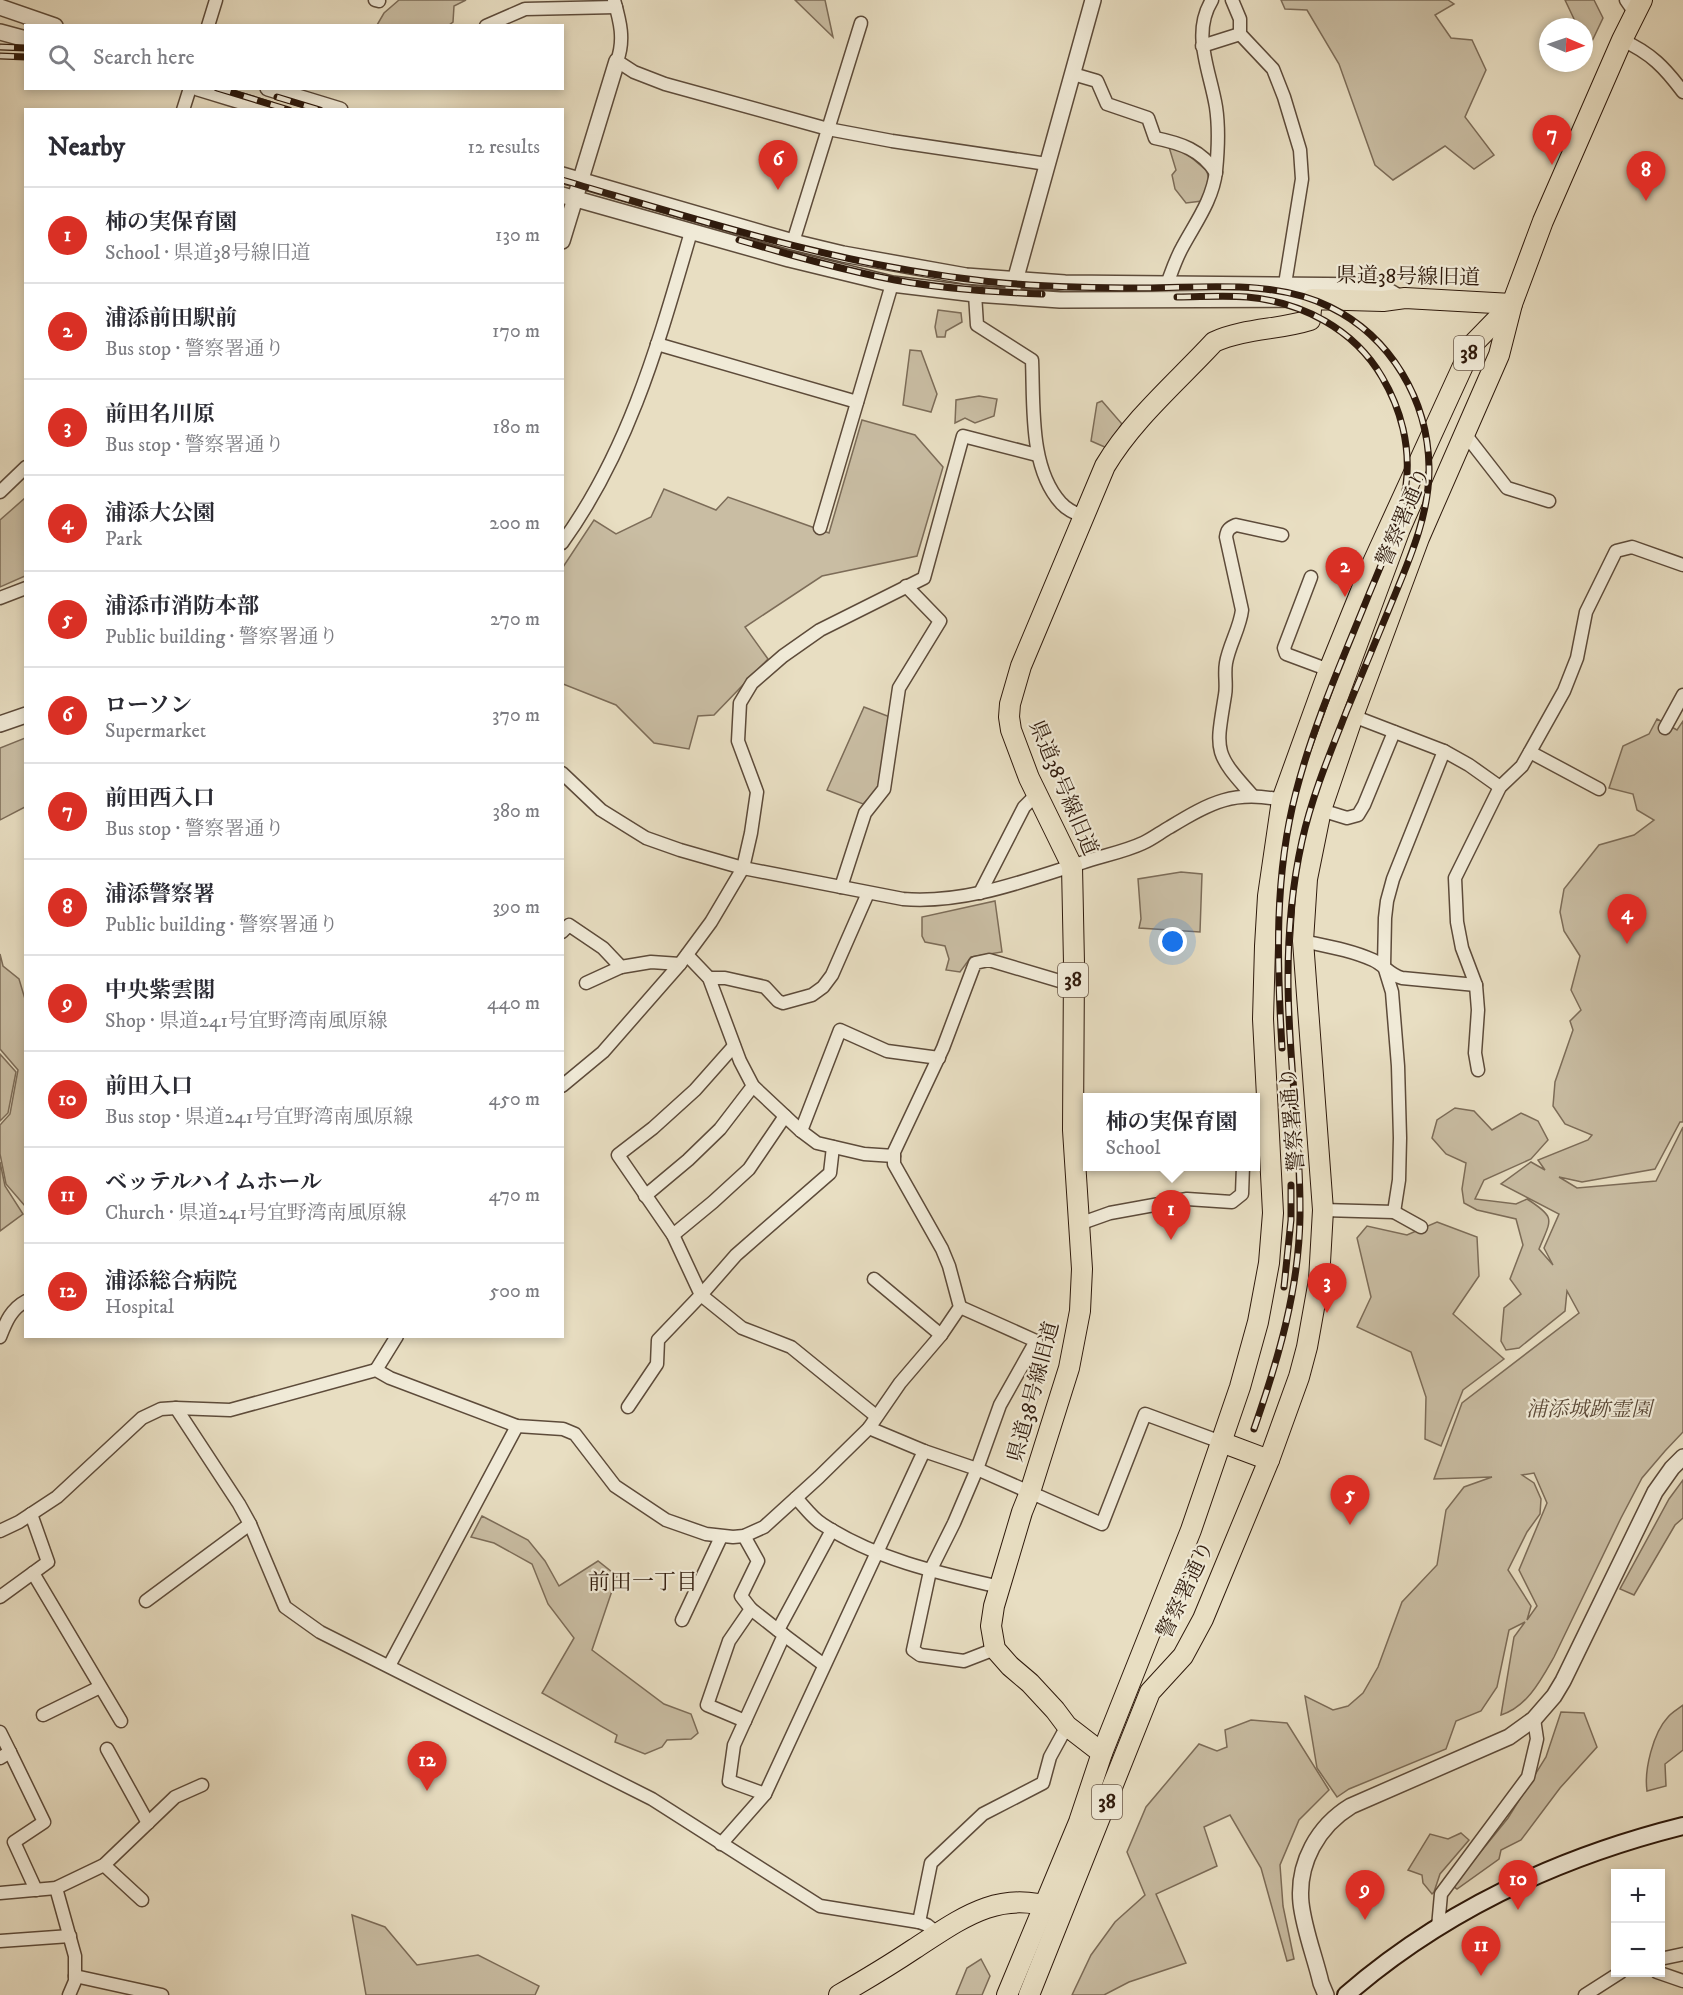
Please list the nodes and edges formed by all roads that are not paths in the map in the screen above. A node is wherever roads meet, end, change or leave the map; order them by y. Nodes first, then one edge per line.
1 (216, 0) edge
2 (1093, 0) edge
3 (1212, 0) edge
4 (1232, 0) edge
5 (615, 4) edge
6 (1634, 4) edge
7 (0, 7) edge
8 (861, 23) dead end
9 (49, 24) edge
10 (209, 24) edge
11 (491, 24) edge
12 (0, 32) edge
13 (1240, 34) junction
14 (24, 38) edge
15 (1622, 40) junction
16 (1202, 46) junction
17 (617, 61) junction
18 (1073, 74) junction
19 (189, 90) edge
20 (205, 90) edge
21 (275, 90) edge
22 (1683, 92) edge
23 (184, 108) edge
24 (263, 108) edge
25 (333, 108) edge
26 (828, 129) junction
27 (1047, 164) junction
28 (1216, 173) junction
29 (564, 176) edge
30 (580, 181) junction
31 (569, 196) edge
32 (564, 228) edge
33 (691, 232) junction
34 (793, 242) junction
35 (1015, 280) junction
36 (892, 284) junction
37 (1167, 284) junction
38 (1285, 284) junction
39 (975, 294) junction
40 (1010, 296) junction
41 (1400, 298) junction
42 (1312, 299) junction
43 (1512, 304) junction
44 (657, 344) junction
45 (856, 402) junction
46 (1465, 434) junction
47 (1037, 455) junction
48 (24, 468) edge
49 (0, 492) edge
50 (1549, 501) dead end
51 (1085, 518) junction
52 (820, 528) dead end
53 (1282, 535) dead end
54 (564, 540) edge
55 (1683, 565) edge
56 (1311, 577) dead end
57 (906, 586) junction
58 (24, 589) edge
59 (0, 598) edge
60 (1329, 670) junction
61 (1683, 695) edge
62 (24, 716) edge
63 (1353, 716) junction
64 (0, 724) edge
65 (1665, 728) dead end
66 (1394, 732) junction
67 (1444, 750) junction
68 (1530, 752) junction
69 (564, 774) edge
70 (1500, 787) junction
71 (1599, 789) dead end
72 (1036, 795) junction
73 (1252, 795) junction
74 (1282, 800) junction
75 (1321, 810) junction
76 (1072, 866) junction
77 (743, 868) junction
78 (841, 887) junction
79 (868, 892) junction
80 (980, 893) junction
81 (564, 930) edge
82 (1303, 941) junction
83 (683, 959) junction
84 (1384, 966) junction
85 (621, 967) junction
86 (709, 978) junction
87 (586, 983) dead end
88 (1073, 985) junction
89 (1476, 985) junction
90 (734, 1046) junction
91 (939, 1058) junction
92 (1478, 1070) dead end
93 (564, 1084) edge
94 (753, 1086) junction
95 (785, 1116) junction
96 (801, 1131) junction
97 (833, 1147) junction
98 (1263, 1148) edge
99 (894, 1156) junction
100 (1243, 1171) edge
101 (645, 1196) junction
102 (1323, 1210) junction
103 (1395, 1212) junction
104 (1079, 1224) junction
105 (1421, 1227) dead end
106 (673, 1235) junction
107 (874, 1279) dead end
108 (701, 1294) junction
109 (24, 1302) edge
110 (960, 1307) junction
111 (1, 1329) edge
112 (941, 1335) junction
113 (396, 1338) edge
114 (376, 1370) junction
115 (176, 1407) junction
116 (628, 1407) dead end
117 (876, 1416) junction
118 (517, 1426) junction
119 (869, 1428) junction
120 (1221, 1442) junction
121 (924, 1451) junction
122 (1683, 1457) edge
123 (1269, 1460) junction
124 (977, 1469) junction
125 (1030, 1492) junction
126 (796, 1498) junction
127 (31, 1514) junction
128 (250, 1524) junction
129 (832, 1530) junction
130 (0, 1531) edge
131 (744, 1536) junction
132 (721, 1537) junction
133 (877, 1553) junction
134 (930, 1571) junction
135 (33, 1573) junction
136 (1000, 1587) junction
137 (0, 1597) edge
138 (146, 1601) dead end
139 (752, 1609) junction
140 (682, 1620) dead end
141 (781, 1633) junction
142 (995, 1649) junction
143 (824, 1665) junction
144 (389, 1666) junction
145 (100, 1687) junction
146 (1150, 1692) junction
147 (43, 1715) dead end
148 (1534, 1719) junction
149 (746, 1721) junction
150 (121, 1722) dead end
151 (1067, 1726) junction
152 (0, 1732) edge
153 (107, 1749) dead end
154 (1102, 1753) junction
155 (5, 1755) edge
156 (202, 1785) dead end
157 (765, 1794) junction
158 (148, 1823) junction
159 (1683, 1826) edge
160 (721, 1844) junction
161 (104, 1866) junction
162 (56, 1888) junction
163 (36, 1890) junction
164 (0, 1893) edge
165 (142, 1900) dead end
166 (1045, 1905) junction
167 (1064, 1912) junction
168 (919, 1922) junction
169 (1438, 1927) junction
170 (938, 1934) junction
171 (70, 1936) junction
172 (0, 1941) edge
173 (1683, 1954) edge
174 (1665, 1958) edge
175 (1665, 1975) edge
176 (75, 1976) junction
177 (1613, 1977) edge
178 (1683, 1981) edge
179 (69, 1995) edge
180 (162, 1995) edge
181 (839, 1995) edge
182 (1007, 1995) edge
183 (1029, 1995) edge
184 (1326, 1995) edge
185 (1346, 1995) edge
186 (1585, 1995) edge

1 - 10 street
2 - 18 street
3 - 16 street
4 - 13 street
5 - 11 street
5 - 17 street
6 - 15 main road, 警察署通り / 38
7 - 9 street
8 - 26 street
12 - 14 street
13 - 16 street
13 - 38 street
15 - 22 street
15 - 43 main road, 警察署通り / 38
16 - 28 street
17 - 26 street
17 - 30 street
18 - 27 street
18 - 28 street
19 - 23 street
20 - 24 street
21 - 25 street
26 - 27 street
26 - 34 street
27 - 35 street
28 - 37 street
29 - 30 street
30 - 31 street
30 - 34 street
31 - 32 street
31 - 33 street
33 - 36 street
33 - 44 street
34 - 35 street
35 - 37 street
35 - 40 street
36 - 39 street
36 - 45 street
37 - 38 street
38 - 41 street
39 - 40 street
39 - 47 street
40 - 42 street
41 - 42 main road, 県道38号線旧道
41 - 43 main road, 県道38号線旧道
42 - 51 main road, 県道38号線旧道 / 38
43 - 46 main road, 警察署通り / 38
43 - 60 main road, 警察署通り / 38
44 - 45 street
44 - 54 street
45 - 52 street
46 - 50 street
46 - 63 main road, 警察署通り / 38
47 - 51 street
47 - 57 street
48 - 49 street
51 - 72 main road, 県道38号線旧道 / 38
53 - 73 street
55 - 68 street
56 - 60 street
57 - 77 street
57 - 78 street
58 - 59 street
60 - 74 main road, 警察署通り / 38
61 - 65 street
62 - 64 street
63 - 66 street
63 - 75 main road, 警察署通り / 38
66 - 67 street
66 - 75 street
67 - 70 street
67 - 84 street
68 - 70 street
68 - 71 street
69 - 77 street
70 - 89 street
72 - 76 main road, 県道38号線旧道 / 38
72 - 80 street
73 - 74 street
73 - 76 street
74 - 98 main road, 警察署通り / 38
75 - 82 main road, 警察署通り / 38
76 - 80 street
76 - 88 main road, 県道38号線旧道 / 38
77 - 78 street
77 - 83 street
78 - 79 street
79 - 80 street
79 - 86 street
81 - 85 street
82 - 84 street
82 - 102 main road, 警察署通り / 38
83 - 85 street
83 - 86 street
83 - 93 street
84 - 89 street
84 - 103 street
85 - 87 street
86 - 90 street
88 - 91 street
88 - 104 main road, 県道38号線旧道 / 38
89 - 92 street
90 - 94 street
90 - 101 street
91 - 96 street
91 - 99 street
94 - 95 street
94 - 101 street
95 - 96 street
95 - 106 street
96 - 97 street
97 - 99 street
97 - 108 street
98 - 120 main road, 警察署通り / 38
99 - 110 street
100 - 104 street
101 - 106 street
102 - 103 street
102 - 123 main road, 警察署通り / 38
103 - 105 street
104 - 125 main road, 県道38号線旧道 / 38
106 - 108 street
107 - 112 street
108 - 116 street
108 - 117 street
109 - 111 street
110 - 112 street
110 - 124 street
112 - 117 street
113 - 114 street
114 - 115 street
114 - 118 street
115 - 127 street
115 - 128 street
117 - 119 street
118 - 132 street
118 - 144 street
119 - 121 street
119 - 126 street
120 - 123 main road
120 - 125 street
120 - 154 main road, 警察署通り / 38
121 - 124 street
121 - 133 street
122 - 148 street
123 - 146 main road, 警察署通り / 38
124 - 125 street
124 - 134 street
125 - 136 main road, 県道38号線旧道 / 38
126 - 129 street
126 - 131 street
127 - 130 street
127 - 135 street
128 - 138 street
128 - 144 street
129 - 133 street
129 - 141 street
131 - 132 street
131 - 139 street
132 - 140 street
133 - 134 street
133 - 143 street
134 - 136 street
134 - 142 street
135 - 137 street
135 - 145 street
136 - 142 main road, 県道38号線旧道 / 38
139 - 141 street
139 - 149 street
141 - 143 street
141 - 149 street
142 - 151 main road
143 - 157 street
144 - 160 street
145 - 147 street
145 - 150 street
146 - 166 main road
146 - 167 main road, 警察署通り / 38
148 - 169 street
148 - 184 street
149 - 157 street
151 - 154 main road
151 - 168 street
152 - 155 street
153 - 158 street
154 - 166 main road, 警察署通り / 38
155 - 163 street
156 - 158 street
157 - 160 street
158 - 161 street
159 - 169 main road
160 - 168 street
161 - 162 street
161 - 165 street
162 - 163 street
162 - 171 street
163 - 164 street
166 - 167 main road
166 - 170 main road
166 - 182 main road, 38
167 - 183 main road, 38
168 - 170 street
169 - 185 main road
170 - 181 main road
171 - 172 street
171 - 176 street
173 - 174 street
175 - 178 street
176 - 179 street
176 - 180 street
177 - 186 street

